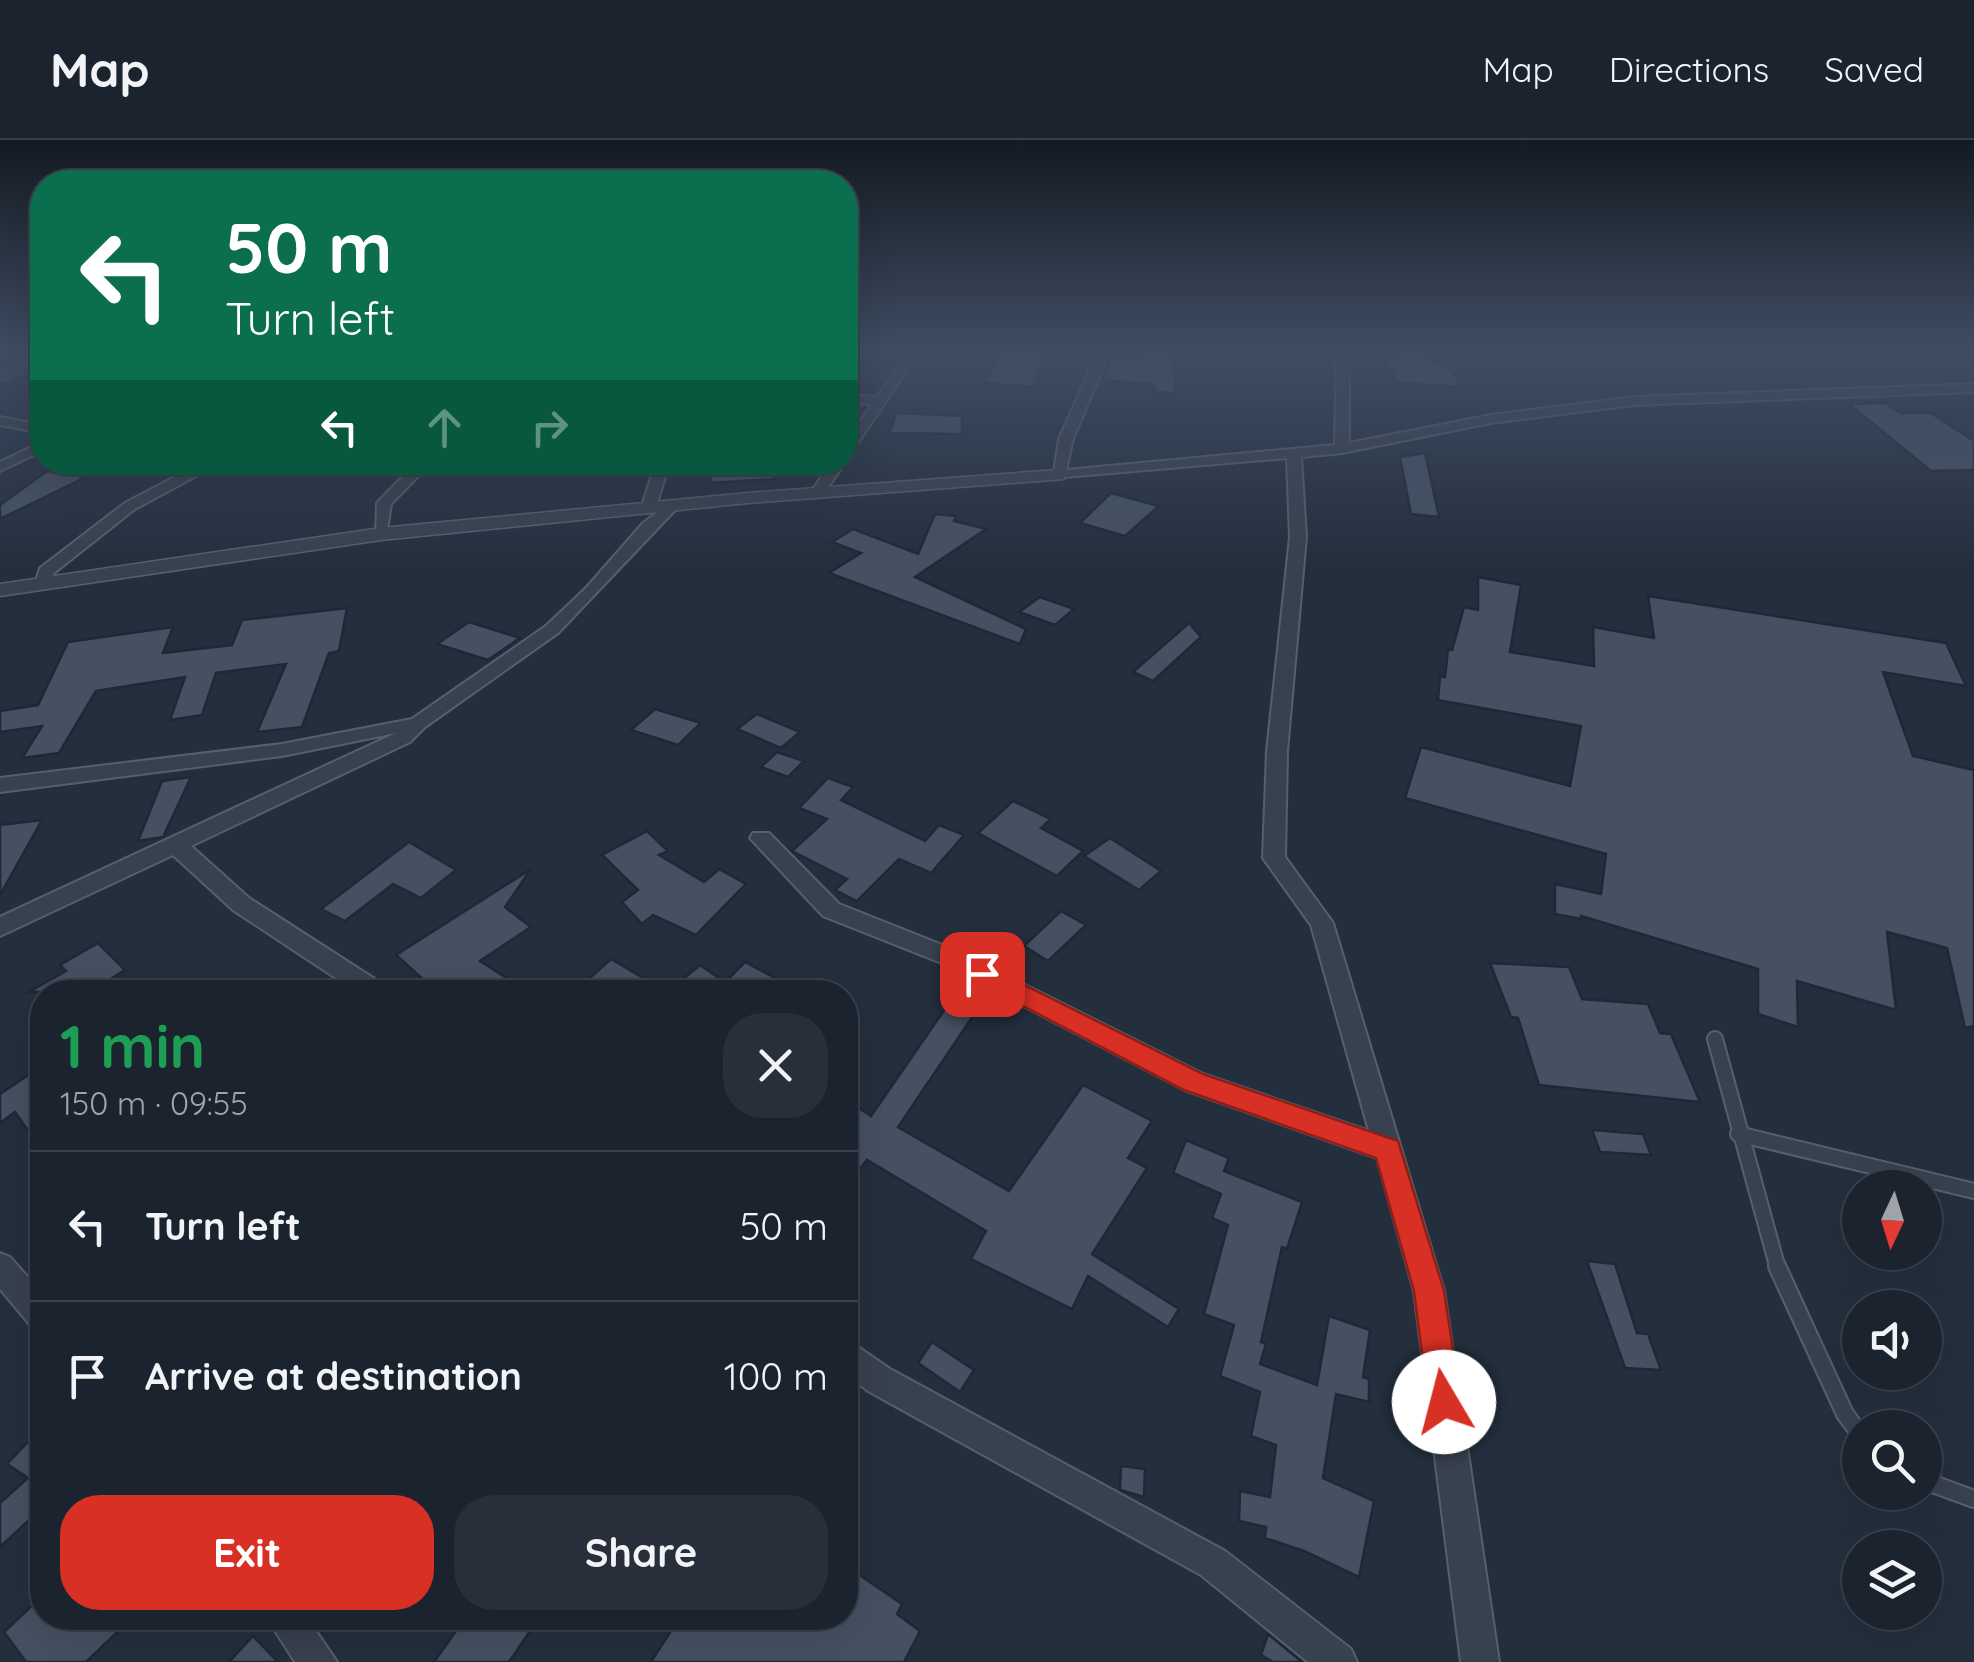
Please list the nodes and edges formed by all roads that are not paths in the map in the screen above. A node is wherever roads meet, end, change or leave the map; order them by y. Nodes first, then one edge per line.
1 (0, 420) edge
2 (1074, 420) edge
3 (1342, 420) edge
4 (1486, 420) edge
5 (30, 426) edge
6 (1342, 448) junction
7 (1294, 451) junction
8 (30, 452) edge
9 (0, 467) edge
10 (1058, 474) junction
11 (191, 475) edge
12 (412, 475) edge
13 (659, 475) edge
14 (830, 475) edge
15 (818, 492) junction
16 (671, 506) junction
17 (648, 509) junction
18 (381, 534) junction
19 (43, 584) junction
20 (0, 590) edge
21 (418, 723) junction
22 (0, 785) edge
23 (761, 838) dead end
24 (176, 845) junction
25 (0, 927) edge
26 (357, 980) edge
27 (1716, 1039) dead end
28 (1738, 1134) junction
29 (1388, 1150) junction
30 (1974, 1191) edge
31 (0, 1267) edge
32 (30, 1302) edge
33 (858, 1364) edge
34 (1843, 1410) edge
35 (1942, 1487) edge
36 (1974, 1499) edge
37 (294, 1630) edge
38 (318, 1662) edge
39 (1338, 1662) edge
40 (1480, 1662) edge

1 - 5 street
2 - 10 street
3 - 6 street
4 - 6 street
6 - 7 street
7 - 10 street
7 - 29 street
8 - 9 street
10 - 15 street
11 - 19 street
12 - 18 street
13 - 17 street
14 - 15 street
15 - 16 street
16 - 17 street
16 - 21 street
17 - 18 street
18 - 19 street
19 - 20 street
21 - 22 street
21 - 24 street
23 - 29 street
24 - 25 street
24 - 26 street
27 - 28 lane
28 - 30 lane
28 - 34 lane
29 - 40 street
31 - 32 street
33 - 39 street
35 - 36 lane
37 - 38 street

